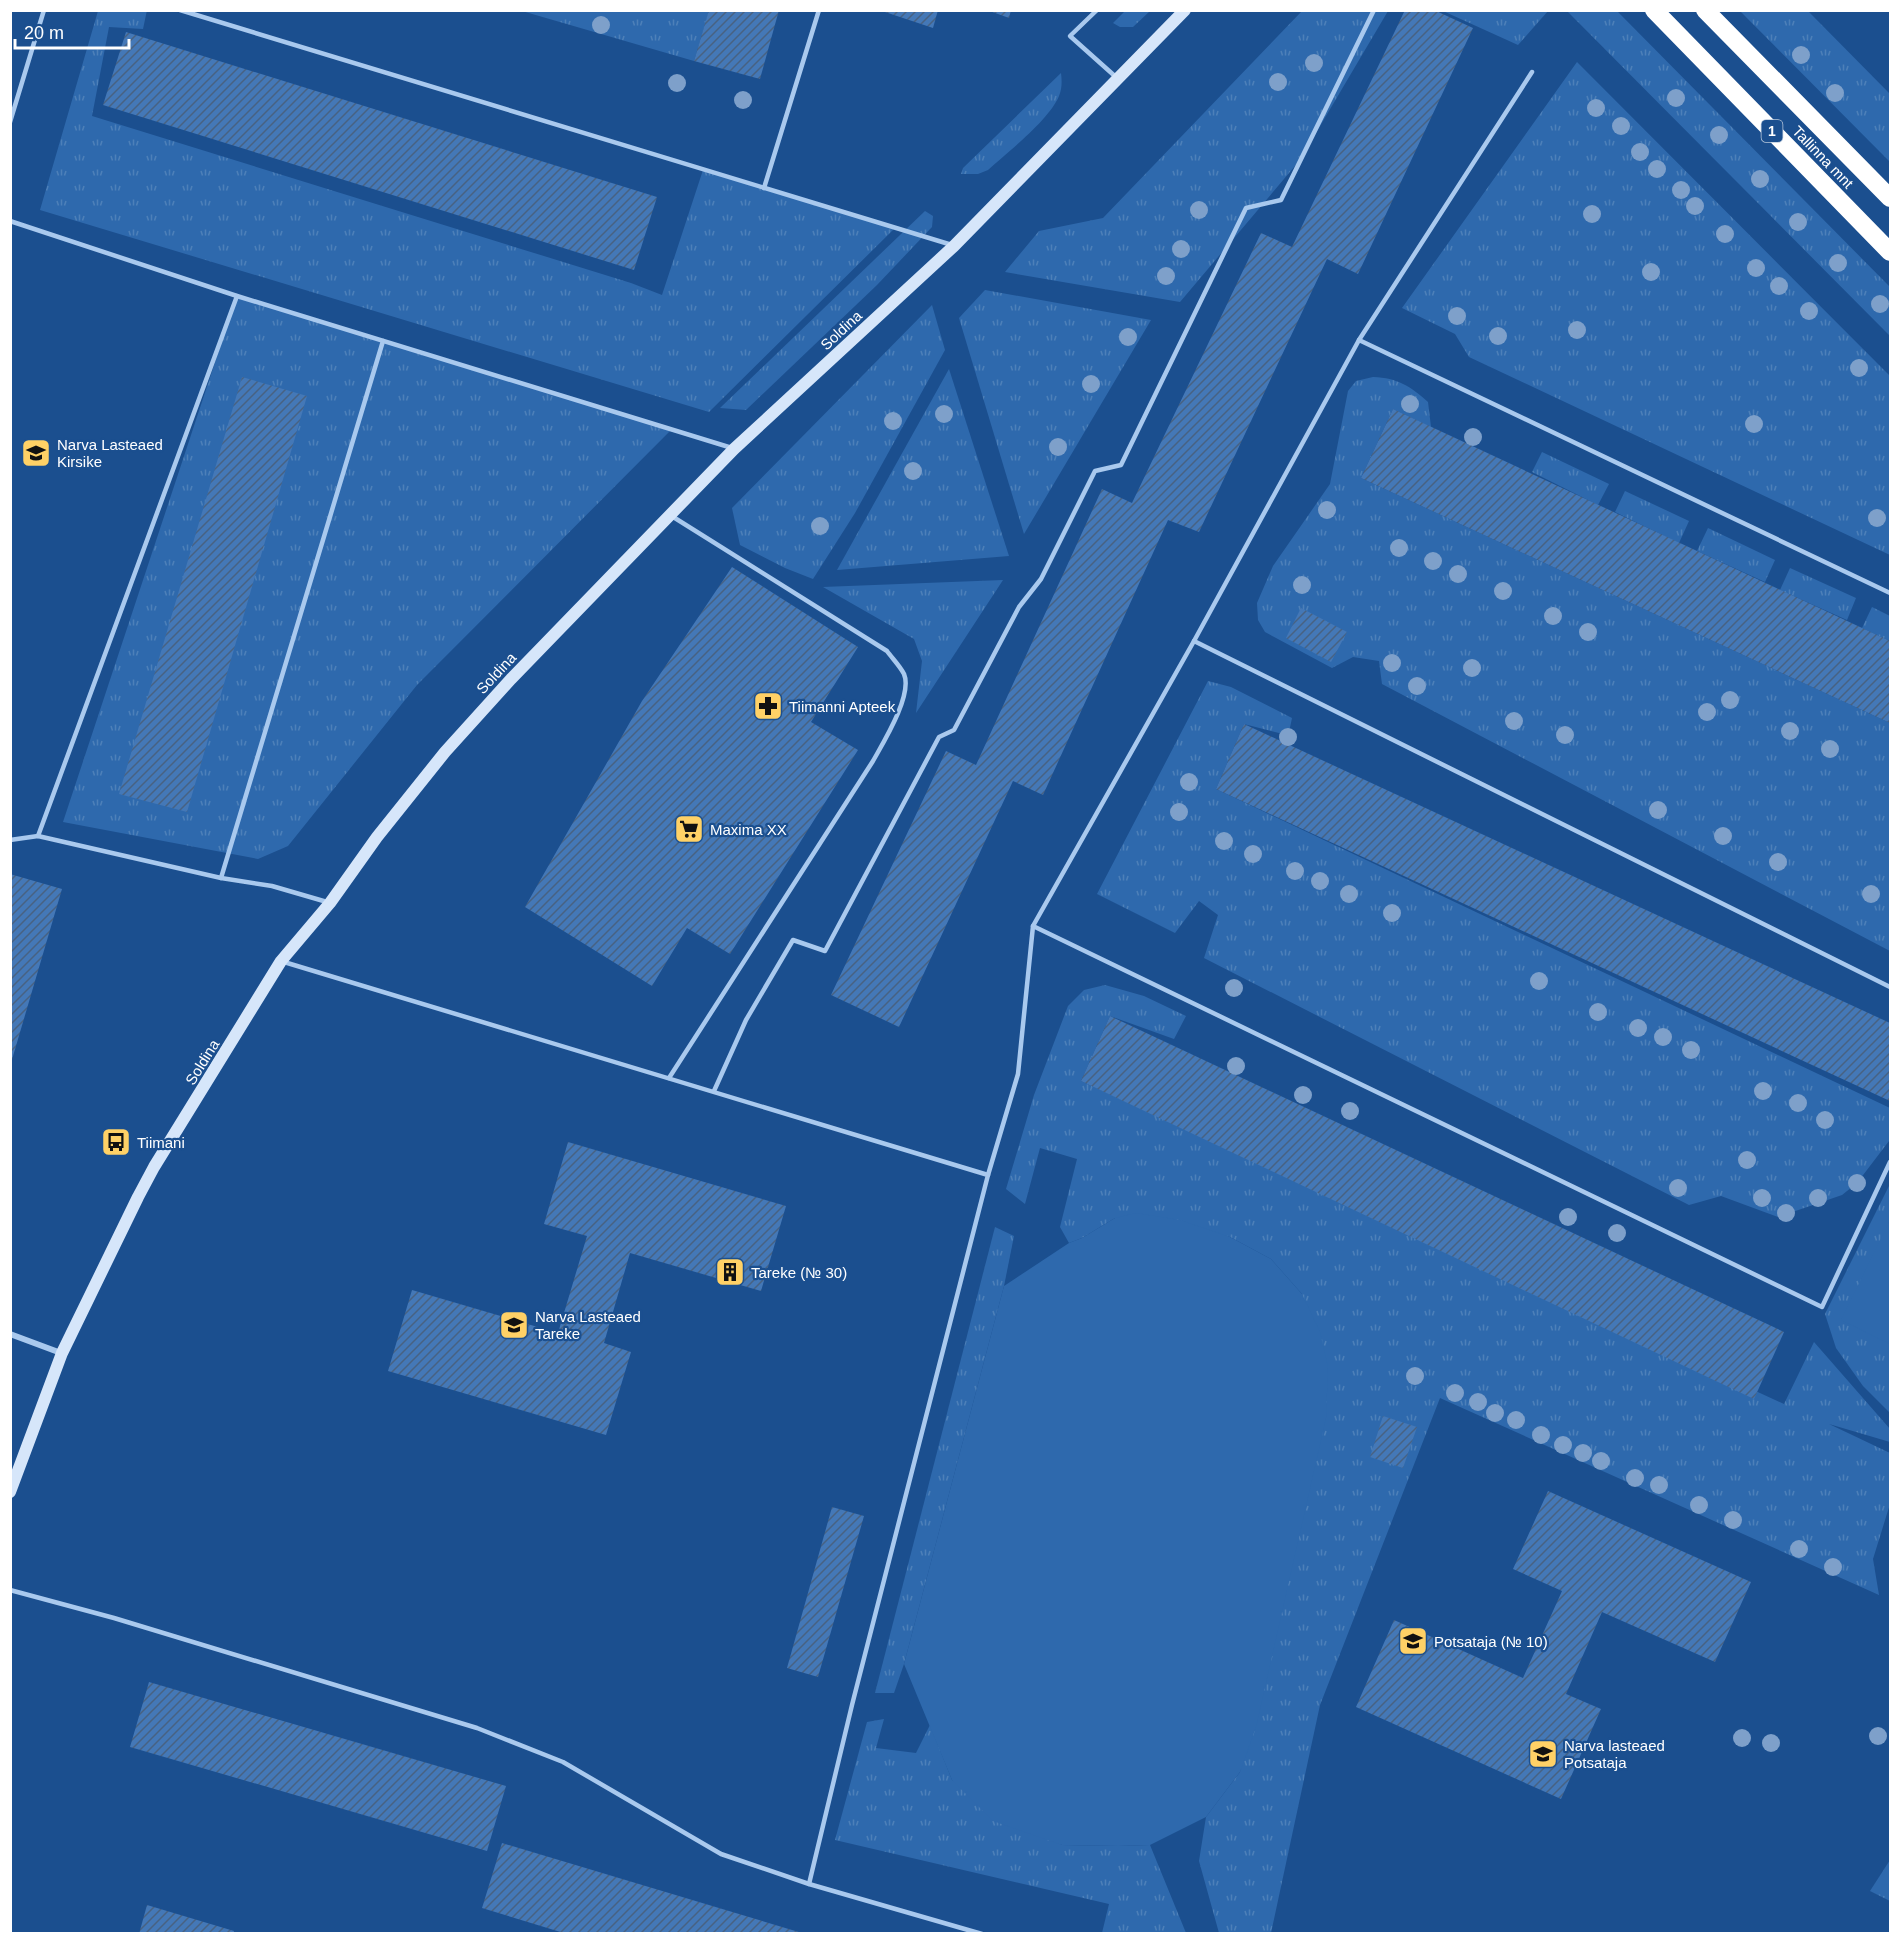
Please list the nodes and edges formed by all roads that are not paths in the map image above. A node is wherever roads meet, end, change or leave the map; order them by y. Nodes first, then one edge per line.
1 (44, 10) edge
2 (180, 10) edge
3 (819, 10) edge
4 (1096, 10) edge
5 (1185, 10) edge
6 (1374, 10) edge
7 (1654, 10) edge
8 (1705, 10) edge
9 (1532, 72) dead end
10 (1117, 78) junction
11 (10, 122) edge
12 (764, 188) junction
13 (1890, 198) edge
14 (10, 221) edge
15 (954, 246) junction
16 (1890, 252) edge
17 (237, 296) junction
18 (1359, 340) junction
19 (383, 341) junction
20 (734, 449) junction
21 (670, 515) junction
22 (1890, 593) edge
23 (1194, 641) junction
24 (38, 836) junction
25 (10, 840) edge
26 (221, 878) junction
27 (330, 903) junction
28 (1033, 926) junction
29 (281, 961) junction
30 (1890, 987) edge
31 (669, 1078) junction
32 (714, 1091) junction
33 (1890, 1162) edge
34 (988, 1176) junction
35 (10, 1334) edge
36 (62, 1353) junction
37 (10, 1491) edge
38 (10, 1590) edge
39 (809, 1884) junction
40 (982, 1934) edge

1 - 11 lane
2 - 12 lane
3 - 12 lane
4 - 10 lane
5 - 10 street, Soldina
6 - 32 lane
7 - 16 highway, Tallinna mnt / 1
8 - 13 highway, Tallinna mnt / 1
9 - 18 lane
10 - 15 street, Soldina
12 - 15 lane
14 - 17 lane
15 - 20 street, Soldina
17 - 19 lane
17 - 24 lane
18 - 22 lane
18 - 23 lane
19 - 20 lane
19 - 26 lane
20 - 21 street, Soldina
21 - 27 street, Soldina
21 - 31 lane
23 - 28 lane
23 - 30 lane
24 - 25 lane
24 - 26 lane
26 - 27 lane
27 - 29 street, Soldina
28 - 33 lane
28 - 34 lane
29 - 31 lane
29 - 36 street, Soldina
31 - 32 lane
32 - 34 lane
34 - 39 lane
35 - 36 street
36 - 37 street, Soldina
38 - 39 lane
39 - 40 lane

